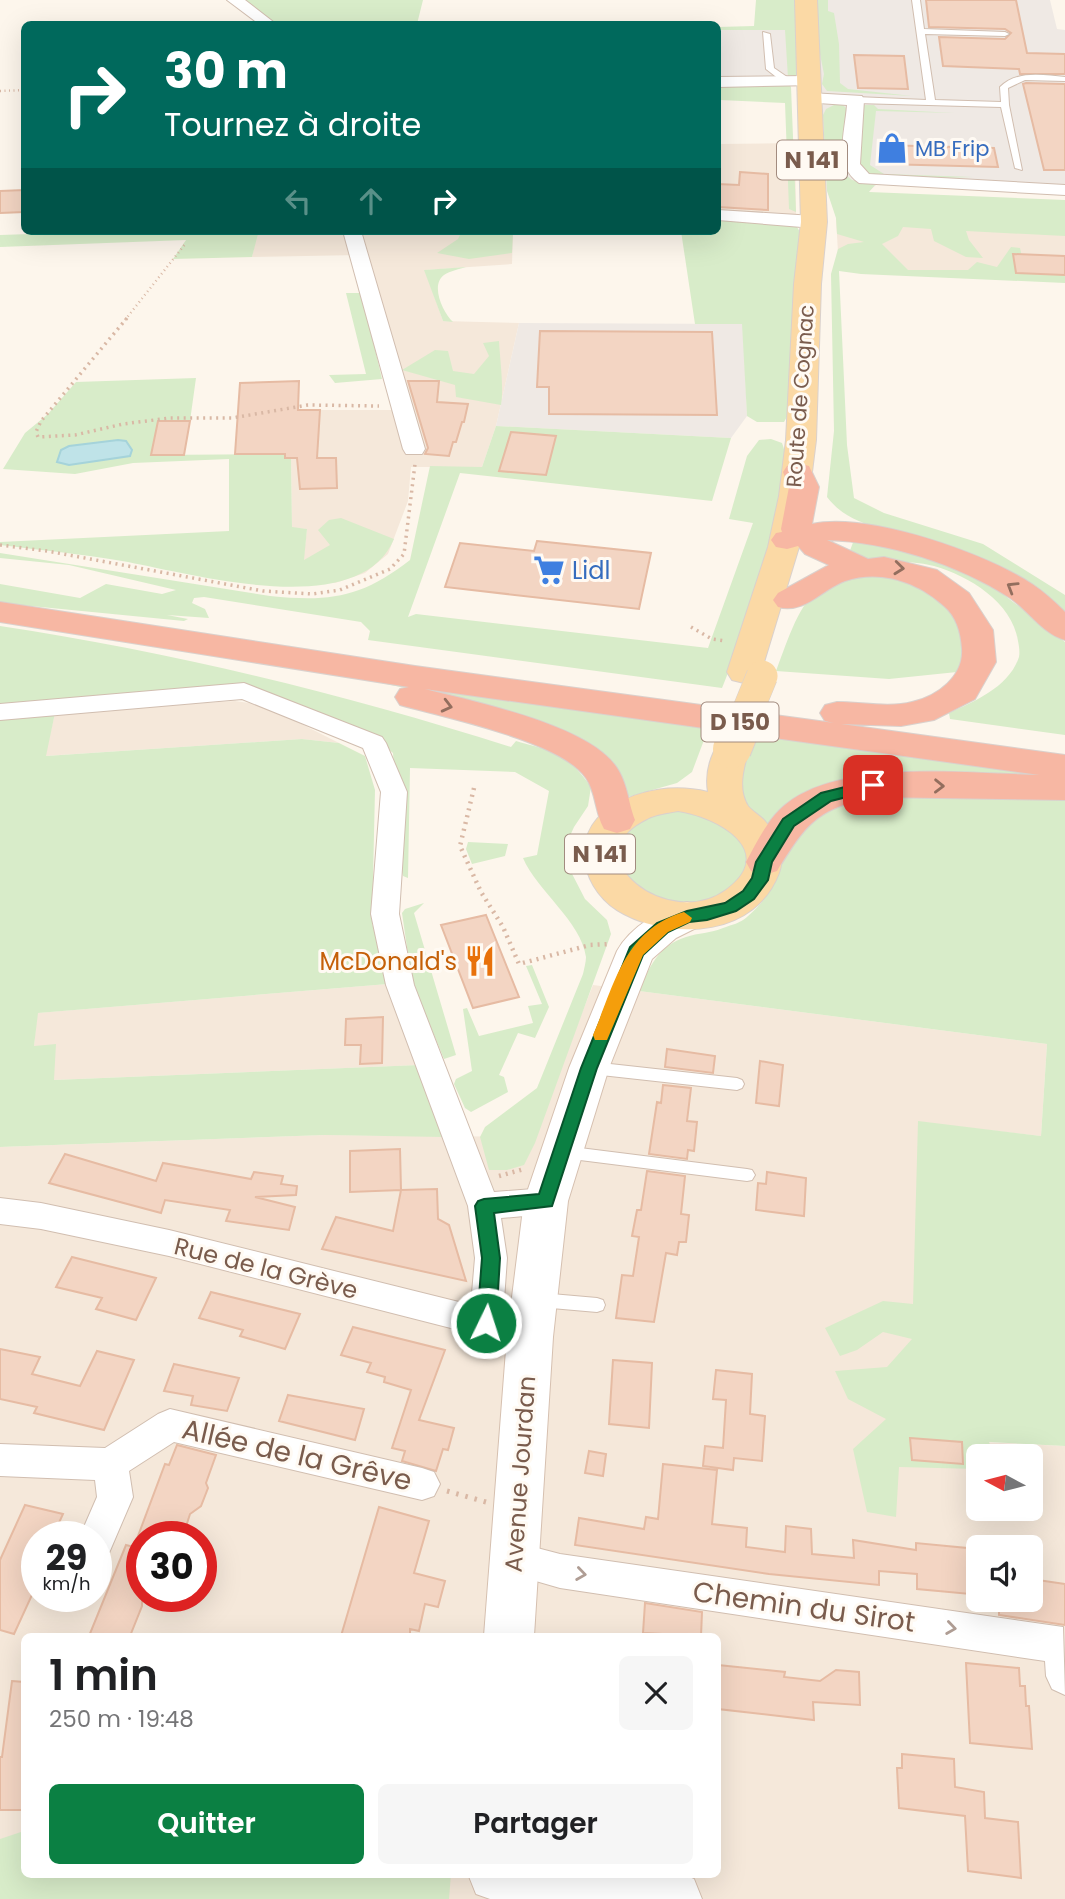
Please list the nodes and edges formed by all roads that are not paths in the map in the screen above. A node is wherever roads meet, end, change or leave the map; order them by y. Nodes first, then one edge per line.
1 (236, 0) edge
2 (806, 0) edge
3 (916, 0) edge
4 (264, 21) edge
5 (920, 31) junction
6 (766, 34) dead end
7 (1005, 34) dead end
8 (1065, 79) edge
9 (721, 82) edge
10 (802, 87) junction
11 (856, 100) junction
12 (931, 102) junction
13 (1005, 105) junction
14 (1019, 168) dead end
15 (1065, 190) edge
16 (721, 215) edge
17 (814, 222) junction
18 (353, 235) edge
19 (414, 449) road end
20 (815, 500) junction
21 (850, 530) junction
22 (794, 538) junction
23 (860, 567) junction
24 (789, 600) junction
25 (0, 612) edge
26 (34, 617) junction
27 (1007, 629) dead end
28 (1065, 630) edge
29 (1008, 663) dead end
30 (752, 674) junction
31 (0, 712) edge
32 (818, 712) junction
33 (1065, 745) edge
34 (723, 747) junction
35 (1065, 767) edge
36 (1065, 788) edge
37 (678, 799) junction
38 (735, 815) junction
39 (617, 820) junction
40 (764, 862) junction
41 (634, 904) junction
42 (687, 916) junction
43 (629, 948) junction
44 (589, 1068) junction
45 (737, 1084) dead end
46 (545, 1174) junction
47 (747, 1175) dead end
48 (480, 1194) junction
49 (0, 1211) edge
50 (597, 1305) dead end
51 (516, 1320) junction
52 (0, 1460) edge
53 (110, 1464) junction
54 (422, 1483) road end
55 (105, 1521) edge
56 (514, 1559) junction
57 (509, 1633) edge
58 (1065, 1676) edge
59 (495, 1878) edge
60 (524, 1878) edge
61 (492, 1899) edge
62 (674, 1899) edge

1 - 4 street
2 - 10 main road, Route de Cognac / N 141
3 - 5 lane
5 - 7 lane
5 - 12 lane
6 - 10 lane
8 - 13 lane
9 - 10 street
10 - 11 street
10 - 17 main road, Route de Cognac / N 141
11 - 12 lane
11 - 15 street
12 - 13 lane
13 - 14 lane
16 - 17 street
17 - 20 main road, Route de Cognac / N 141
17 - 22 main road, Route de Cognac / N 141
18 - 19 street
20 - 21 highway
20 - 22 main road, Route de Cognac / N 141
21 - 22 highway
28 -> 21 highway
22 - 23 highway
22 - 24 main road, Route de Cognac / N 141
22 - 30 main road, Route de Cognac / N 141
23 - 24 highway
23 -> 27 highway
24 - 30 main road, Route de Cognac / N 141
25 - 26 highway
26 - 32 highway, D 150
26 - 35 highway, D 150
26 -> 39 highway
29 - 32 highway
30 - 34 main road, Route de Cognac / N 141, bridge
31 - 48 street
32 - 33 highway, D 150
34 - 37 main road, Route de Cognac / N 141
34 - 38 main road, Route de Cognac / N 141
40 -> 36 highway
37 - 38 main road, N 141
37 - 39 main road, N 141
38 - 40 main road, N 141
39 - 41 main road, N 141
40 - 42 main road, N 141
41 - 42 main road, N 141
41 - 43 main road, Avenue Jourdan
42 - 43 main road, Avenue Jourdan
43 - 44 main road, Avenue Jourdan
44 - 45 lane
44 - 46 main road, Avenue Jourdan
46 - 47 lane
46 - 48 street
46 - 51 main road, Avenue Jourdan
48 - 51 street
49 - 51 street, Rue de la Grève
50 - 51 lane
51 - 56 main road, Avenue Jourdan
52 - 53 street
53 - 54 street, Allée de la Grêve
53 - 55 street
56 - 57 main road, Avenue Jourdan
56 -> 58 street, Chemin du Sirot
59 - 61 main road
60 - 62 main road

